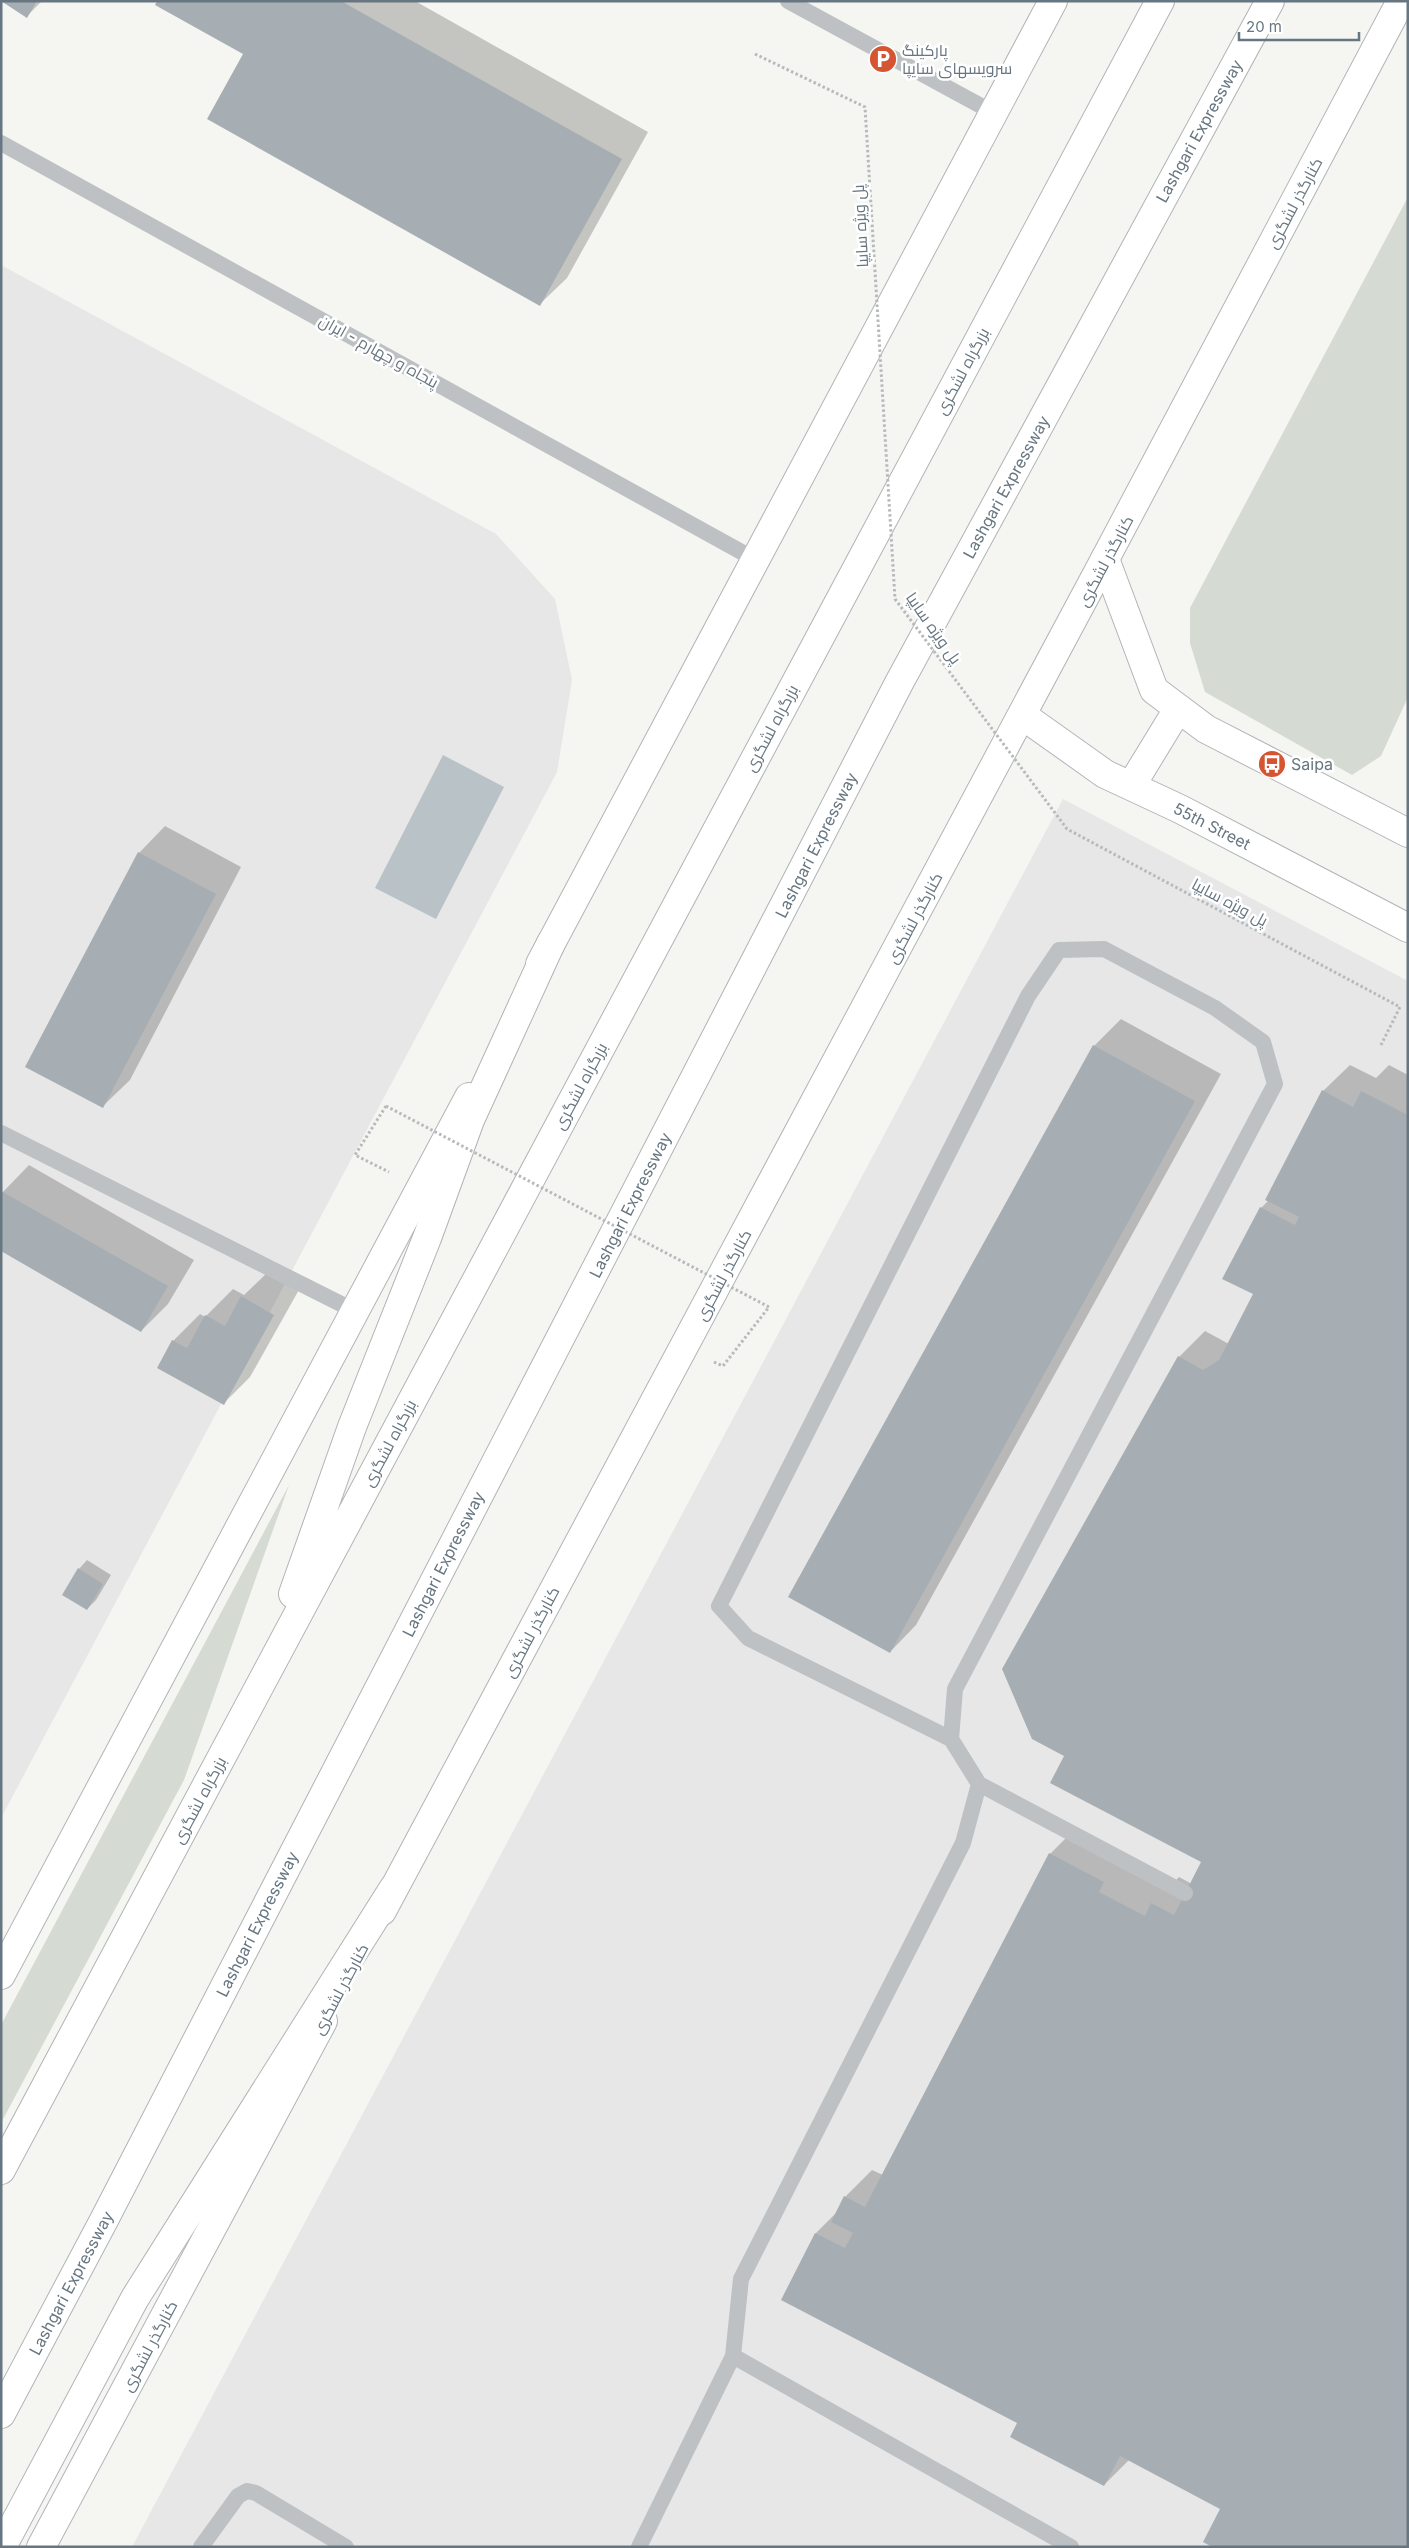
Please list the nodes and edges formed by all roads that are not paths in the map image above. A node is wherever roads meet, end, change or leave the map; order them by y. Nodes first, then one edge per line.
1 (788, 1) edge
2 (1053, 1) edge
3 (1160, 1) edge
4 (1270, 1) edge
5 (1401, 1) edge
6 (994, 113) junction
7 (1, 143) edge
8 (1106, 559) junction
9 (756, 560) junction
10 (1178, 708) junction
11 (1022, 715) junction
12 (1131, 786) junction
13 (1408, 833) edge
14 (1408, 928) edge
15 (552, 943) junction
16 (1, 1133) edge
17 (355, 1311) junction
18 (264, 1677) junction
19 (951, 1739) junction
20 (978, 1784) junction
21 (393, 1889) junction
22 (1186, 1893) dead end
23 (1, 1975) edge
24 (1, 2170) edge
25 (733, 2356) junction
26 (1, 2414) edge
27 (2, 2547) edge
28 (42, 2547) edge
29 (201, 2547) edge
30 (346, 2547) edge
31 (639, 2547) edge
32 (1071, 2547) edge

1 - 6 lane
2 - 6 main road
3 - 18 main road, بزرگراه لشگری
4 - 26 main road, Lashgari Expressway
5 - 8 main road, کنارگذر لشگری
6 - 9 main road
7 - 9 lane, پنجاه و چهارم - ایران
8 - 10 main road
8 - 11 main road, کنارگذر لشگری
9 - 15 main road
10 - 12 main road
10 - 13 main road
11 - 12 main road, 55th Street
11 - 21 main road, کنارگذر لشگری
12 - 14 main road, 55th Street
15 - 17 main road
15 - 18 main road
16 - 17 lane
17 - 23 main road
18 - 24 main road, بزرگراه لشگری
19 - 19 lane
19 - 20 lane
20 - 22 lane
20 - 25 lane
21 - 27 main road
21 - 28 main road, کنارگذر لشگری
25 - 31 lane
25 - 32 lane
29 - 30 lane

